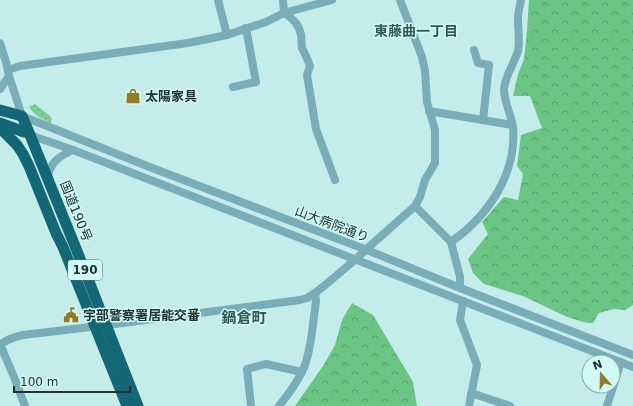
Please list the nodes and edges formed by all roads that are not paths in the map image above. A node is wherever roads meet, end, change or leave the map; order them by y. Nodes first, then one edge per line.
1 (218, 0) edge
2 (283, 0) edge
3 (332, 0) edge
4 (400, 0) edge
5 (521, 0) edge
6 (284, 13) junction
7 (246, 28) junction
8 (227, 35) junction
9 (0, 43) edge
10 (474, 50) dead end
11 (9, 73) junction
12 (234, 87) dead end
13 (0, 89) edge
14 (0, 110) edge
15 (429, 111) junction
16 (22, 116) junction
17 (482, 120) junction
18 (0, 123) edge
19 (512, 125) junction
20 (0, 128) edge
21 (27, 133) junction
22 (73, 150) junction
23 (47, 177) junction
24 (334, 180) dead end
25 (415, 206) junction
26 (451, 242) junction
27 (63, 247) junction
28 (367, 250) junction
29 (356, 259) junction
30 (460, 288) junction
31 (315, 293) junction
32 (463, 301) junction
33 (101, 326) junction
34 (0, 345) edge
35 (600, 354) edge
36 (633, 354) edge
37 (621, 362) edge
38 (633, 367) edge
39 (302, 372) junction
40 (472, 393) junction
41 (611, 394) edge
42 (25, 406) edge
43 (127, 406) edge
44 (138, 406) edge
45 (251, 406) edge
46 (278, 406) edge
47 (469, 406) edge
48 (510, 406) edge
49 (607, 406) edge

1 - 8 street
2 - 6 street
3 - 6 street
4 - 15 street
5 - 19 street
6 - 7 street
6 - 24 street
7 - 8 street
7 - 12 street
8 - 11 street
9 - 11 street
10 - 17 street
11 - 13 street
11 - 16 street
14 - 16 highway
15 - 17 street
15 - 25 street
16 - 21 highway, 国道190号 / 190
16 - 28 street, 山大病院通り
17 - 19 street
18 - 21 highway
19 - 26 street
20 - 27 highway, 国道190号 / 190
21 - 22 street, 山大病院通り
21 - 23 highway, 国道190号 / 190
21 - 27 highway, 国道190号 / 190
22 - 23 street
22 - 29 street, 山大病院通り
23 - 33 highway, 国道190号 / 190
25 - 26 street
25 - 28 street
26 - 30 street
27 - 33 highway, 国道190号 / 190
28 - 29 street
28 - 30 street, 山大病院通り
29 - 31 street
29 - 32 street, 山大病院通り
30 - 36 street, 山大病院通り
31 - 33 street
31 - 39 street
32 - 35 street, 山大病院通り
32 - 40 street
33 - 34 street
33 - 43 highway, 国道190号 / 190
33 - 44 highway, 国道190号 / 190
34 - 42 street
37 - 38 street, 山大病院通り
39 - 45 street
39 - 46 street
40 - 47 street
40 - 48 street
41 - 49 street

